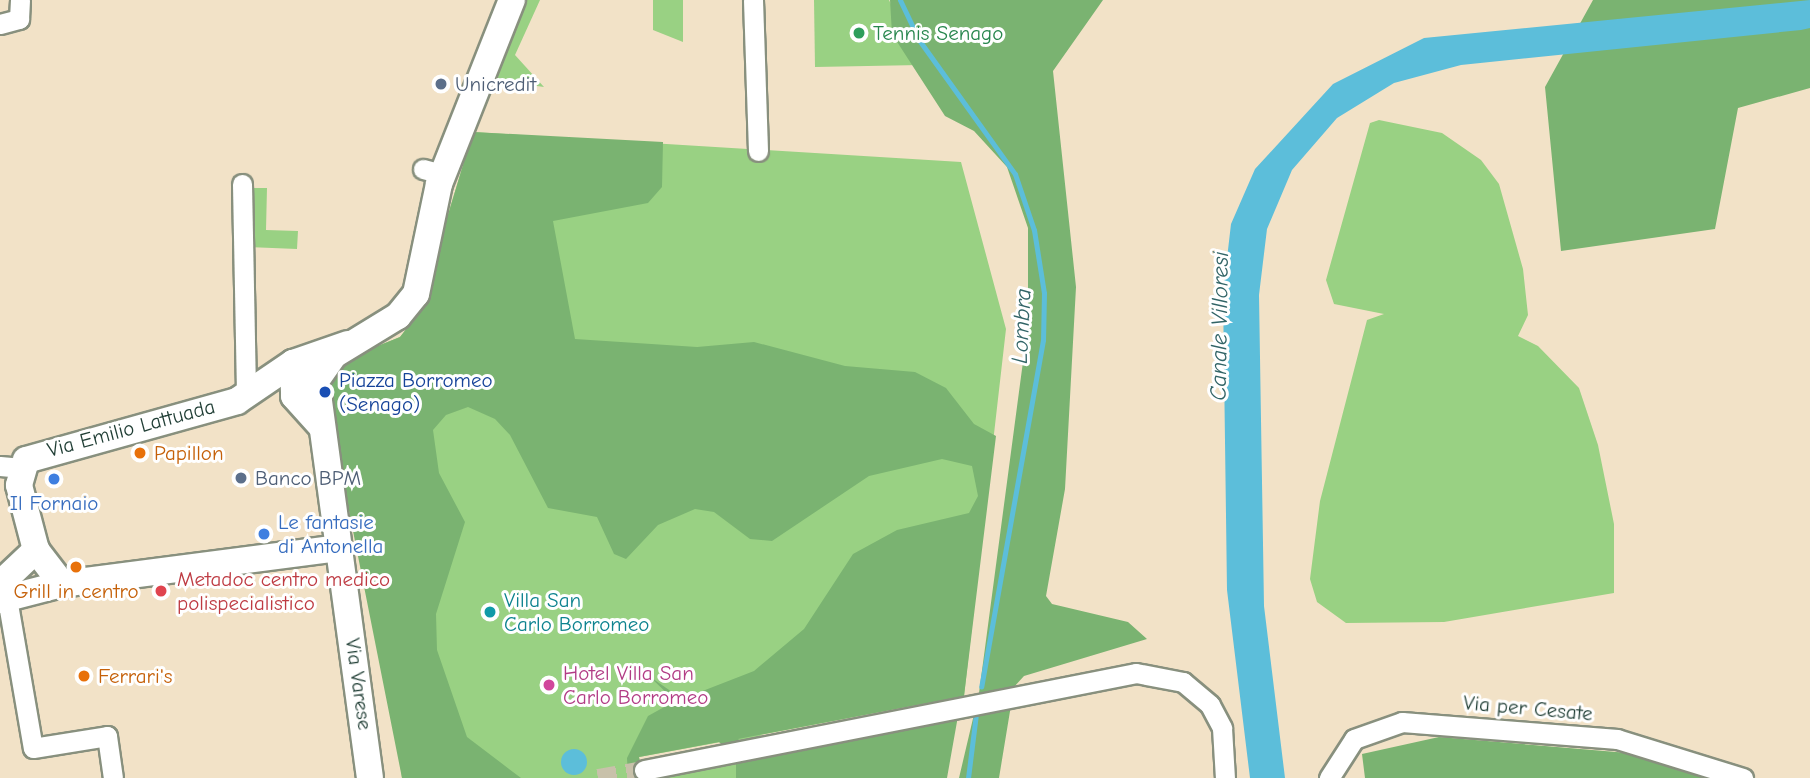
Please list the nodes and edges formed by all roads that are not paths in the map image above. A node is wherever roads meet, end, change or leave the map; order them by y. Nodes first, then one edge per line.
1 (512, 0) edge
2 (754, 0) edge
3 (758, 151) dead end
4 (242, 184) dead end
5 (348, 344) junction
6 (293, 363) junction
7 (315, 382) junction
8 (246, 396) junction
9 (320, 425) junction
10 (11, 467) edge
11 (339, 548) junction
12 (36, 550) junction
13 (62, 584) junction
14 (3, 590) edge
15 (644, 770) tunnel mouth
16 (113, 778) edge
17 (370, 778) edge
18 (1225, 778) edge
19 (1329, 778) edge
20 (1743, 778) edge

1 - 5 street
2 - 3 street
4 - 8 street
5 - 6 street
5 - 7 street
6 - 7 street
6 - 8 street
6 - 9 street
7 - 9 street, Via Varese
8 - 10 street, Via Emilio Lattuada
9 - 11 street, Via Varese
10 - 12 street
11 - 13 street
11 - 17 street, Via Varese
12 - 13 street
12 - 14 street
13 - 14 street
14 - 16 street
15 - 18 street
19 - 20 street, Via per Cesate

